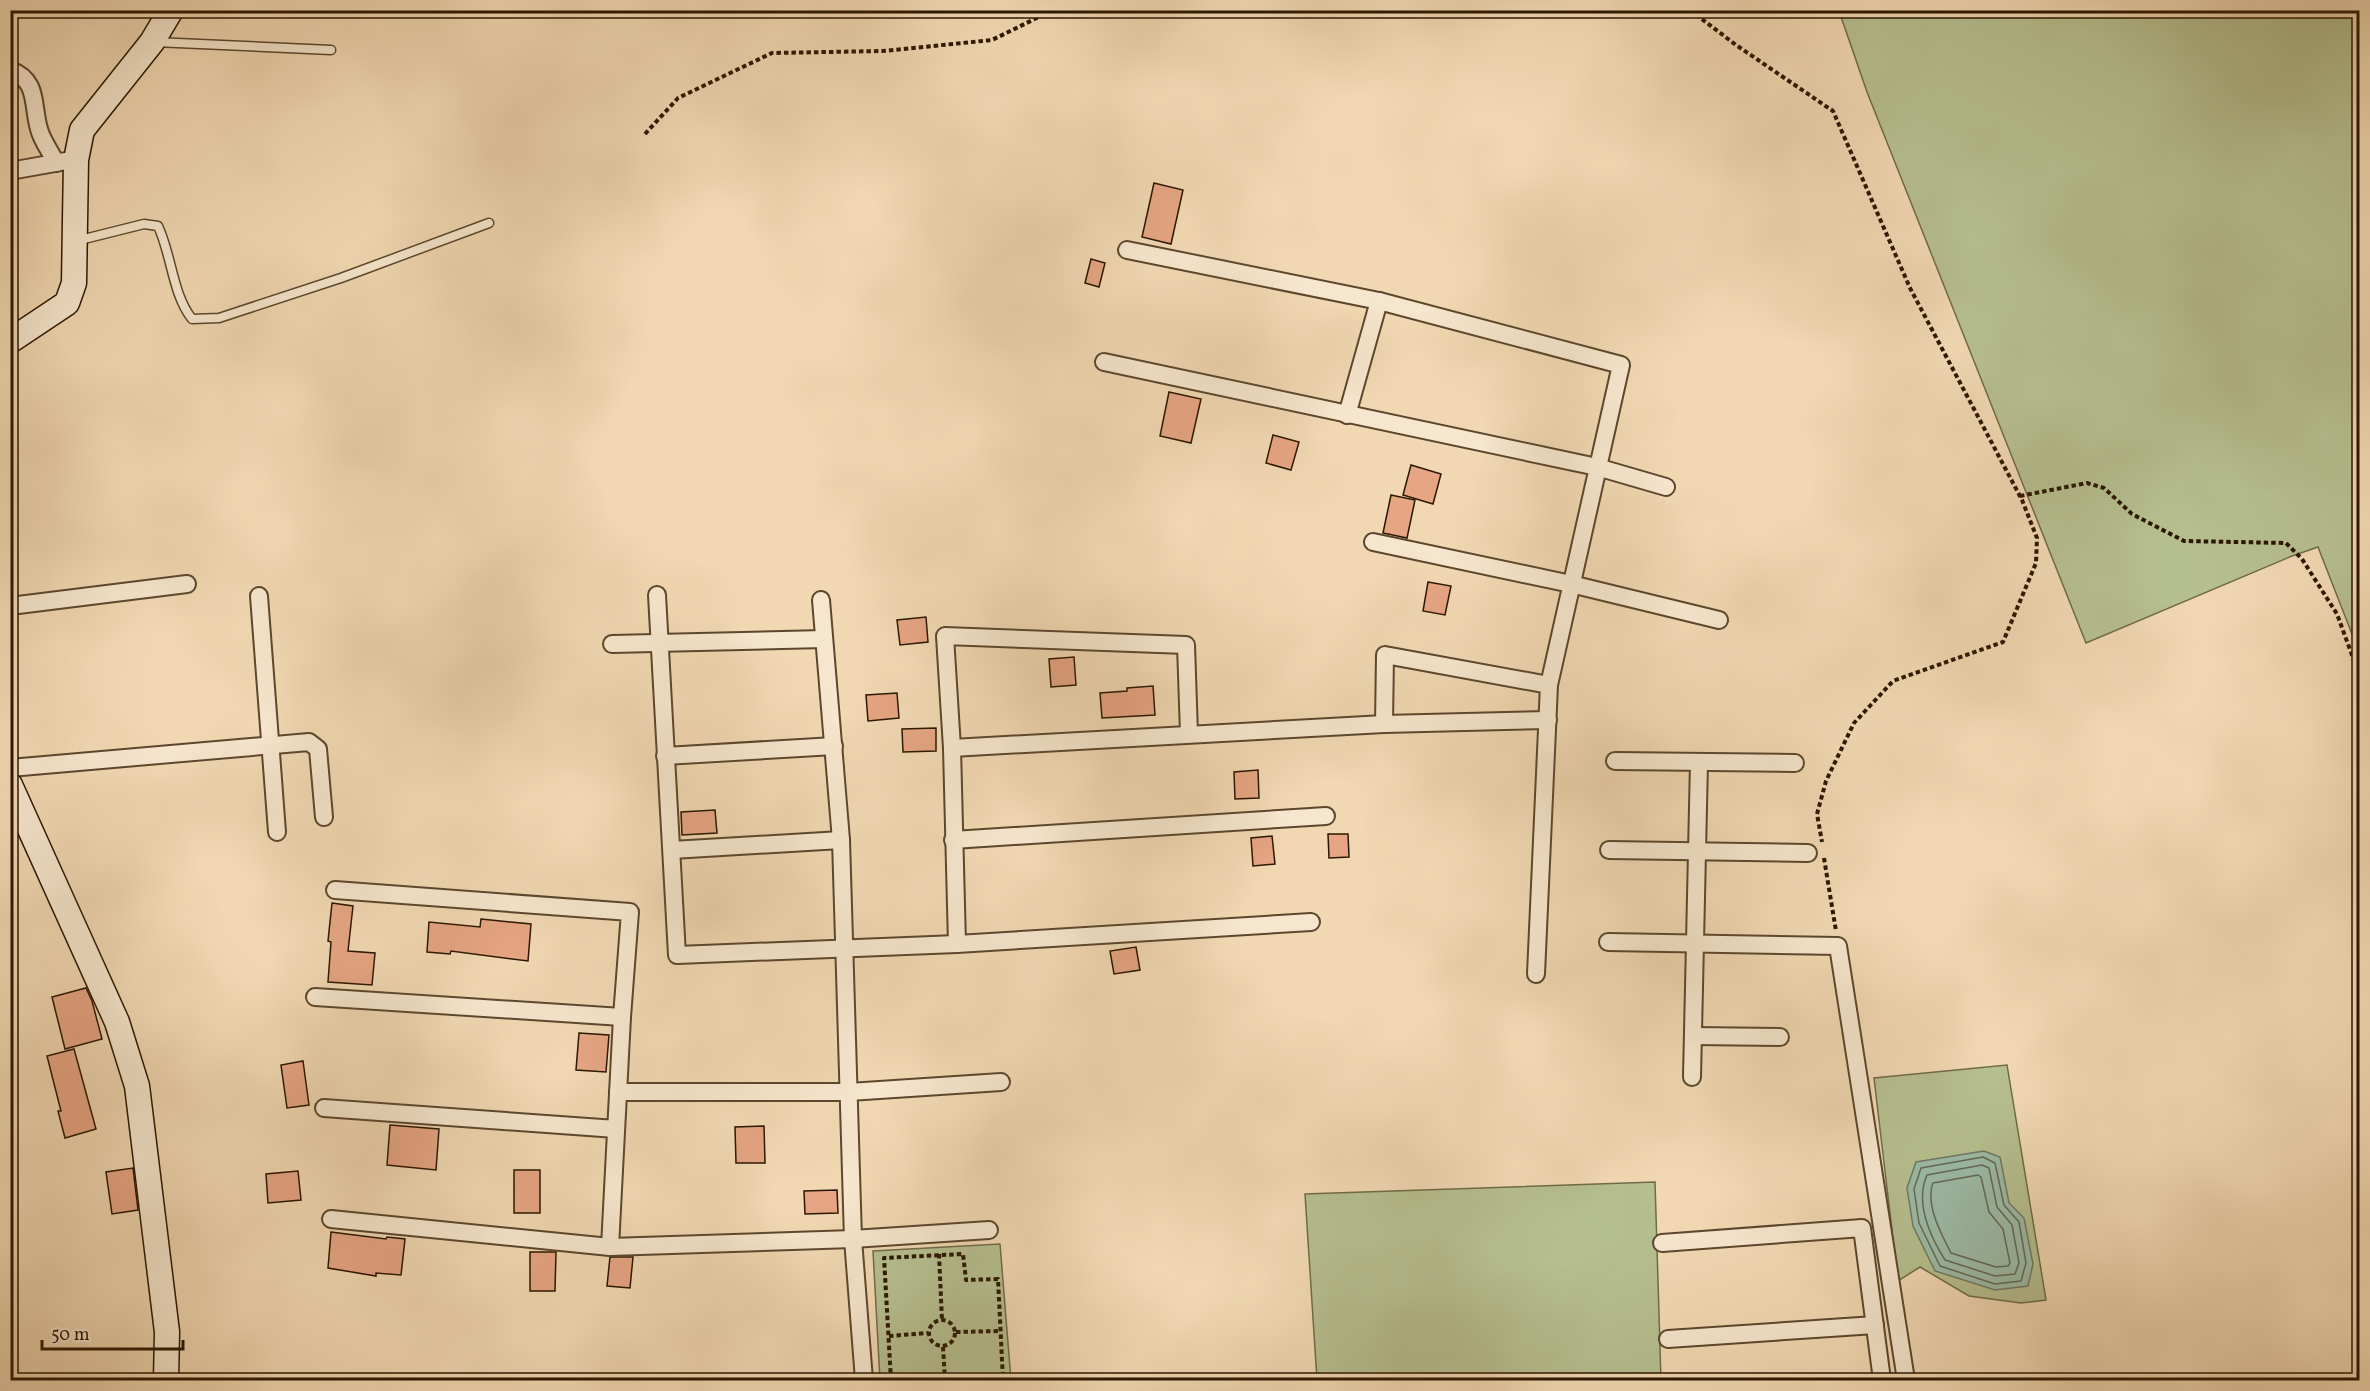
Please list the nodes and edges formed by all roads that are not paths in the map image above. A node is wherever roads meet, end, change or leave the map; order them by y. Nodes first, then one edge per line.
1 (171, 10) edge
2 (152, 42) junction
3 (331, 50) dead end
4 (10, 70) edge
5 (66, 161) junction
6 (10, 171) edge
7 (489, 223) dead end
8 (76, 241) junction
9 (1127, 250) dead end
10 (1379, 301) junction
11 (10, 341) edge
12 (1104, 362) dead end
13 (1347, 415) junction
14 (1597, 467) junction
15 (1666, 487) dead end
16 (1373, 542) dead end
17 (187, 584) dead end
18 (1570, 584) junction
19 (657, 595) dead end
20 (259, 596) dead end
21 (821, 600) dead end
22 (10, 606) edge
23 (1719, 620) dead end
24 (824, 639) junction
25 (659, 642) junction
26 (612, 644) dead end
27 (1549, 685) junction
28 (1548, 720) junction
29 (1384, 724) junction
30 (1189, 734) junction
31 (270, 744) junction
32 (834, 746) junction
33 (952, 748) junction
34 (664, 756) junction
35 (1615, 761) dead end
36 (1699, 762) junction
37 (1795, 763) dead end
38 (10, 768) edge
39 (10, 785) edge
40 (1326, 816) dead end
41 (324, 817) dead end
42 (277, 832) dead end
43 (841, 840) junction
44 (953, 840) junction
45 (1609, 849) dead end
46 (672, 850) junction
47 (1697, 852) junction
48 (1808, 853) dead end
49 (335, 890) dead end
50 (1311, 922) dead end
51 (1608, 942) dead end
52 (957, 944) junction
53 (1695, 944) junction
54 (844, 949) junction
55 (1536, 974) dead end
56 (315, 997) dead end
57 (622, 1017) junction
58 (1693, 1036) junction
59 (1780, 1037) dead end
60 (1692, 1077) dead end
61 (1001, 1082) dead end
62 (618, 1092) junction
63 (849, 1092) junction
64 (324, 1108) dead end
65 (616, 1130) junction
66 (331, 1219) dead end
67 (989, 1230) dead end
68 (853, 1239) junction
69 (1662, 1243) dead end
70 (610, 1246) junction
71 (1875, 1325) junction
72 (1668, 1339) dead end
73 (165, 1380) edge
74 (864, 1380) edge
75 (1882, 1380) edge
76 (1906, 1380) edge

1 - 2 main road
2 - 3 lane
2 - 5 main road
4 - 5 street
5 - 6 street
5 - 8 main road
7 - 8 lane
8 - 11 main road
9 - 10 street
10 - 13 street
10 - 14 street
12 - 13 street
13 - 14 street
14 - 15 street
14 - 18 street
16 - 18 street
17 - 22 street
18 - 23 street
18 - 27 street
19 - 25 street
20 - 31 street
21 - 24 street
24 - 25 street
24 - 32 street
25 - 26 street
25 - 34 street
27 - 28 street
27 - 29 street
28 - 29 street
28 - 55 street
29 - 30 street
30 - 33 street
30 - 33 street
31 - 38 street
31 - 41 street
31 - 42 street
32 - 34 street
32 - 43 street
33 - 44 street
34 - 46 street
35 - 36 street
36 - 37 street
36 - 47 street
39 - 73 main road
40 - 44 street
43 - 46 street
43 - 54 street
44 - 52 street
45 - 47 street
46 - 54 street
47 - 48 street
47 - 53 street
49 - 57 street
50 - 52 street
51 - 53 street
52 - 54 street
53 - 58 street
53 - 76 street
54 - 63 street
56 - 57 street
57 - 62 street
58 - 59 street
58 - 60 street
61 - 63 street
62 - 63 street
62 - 65 street
63 - 68 street
64 - 65 street
65 - 70 street
66 - 70 street
67 - 68 street
68 - 70 street
68 - 74 street
69 - 71 street
71 - 72 street
71 - 75 street

